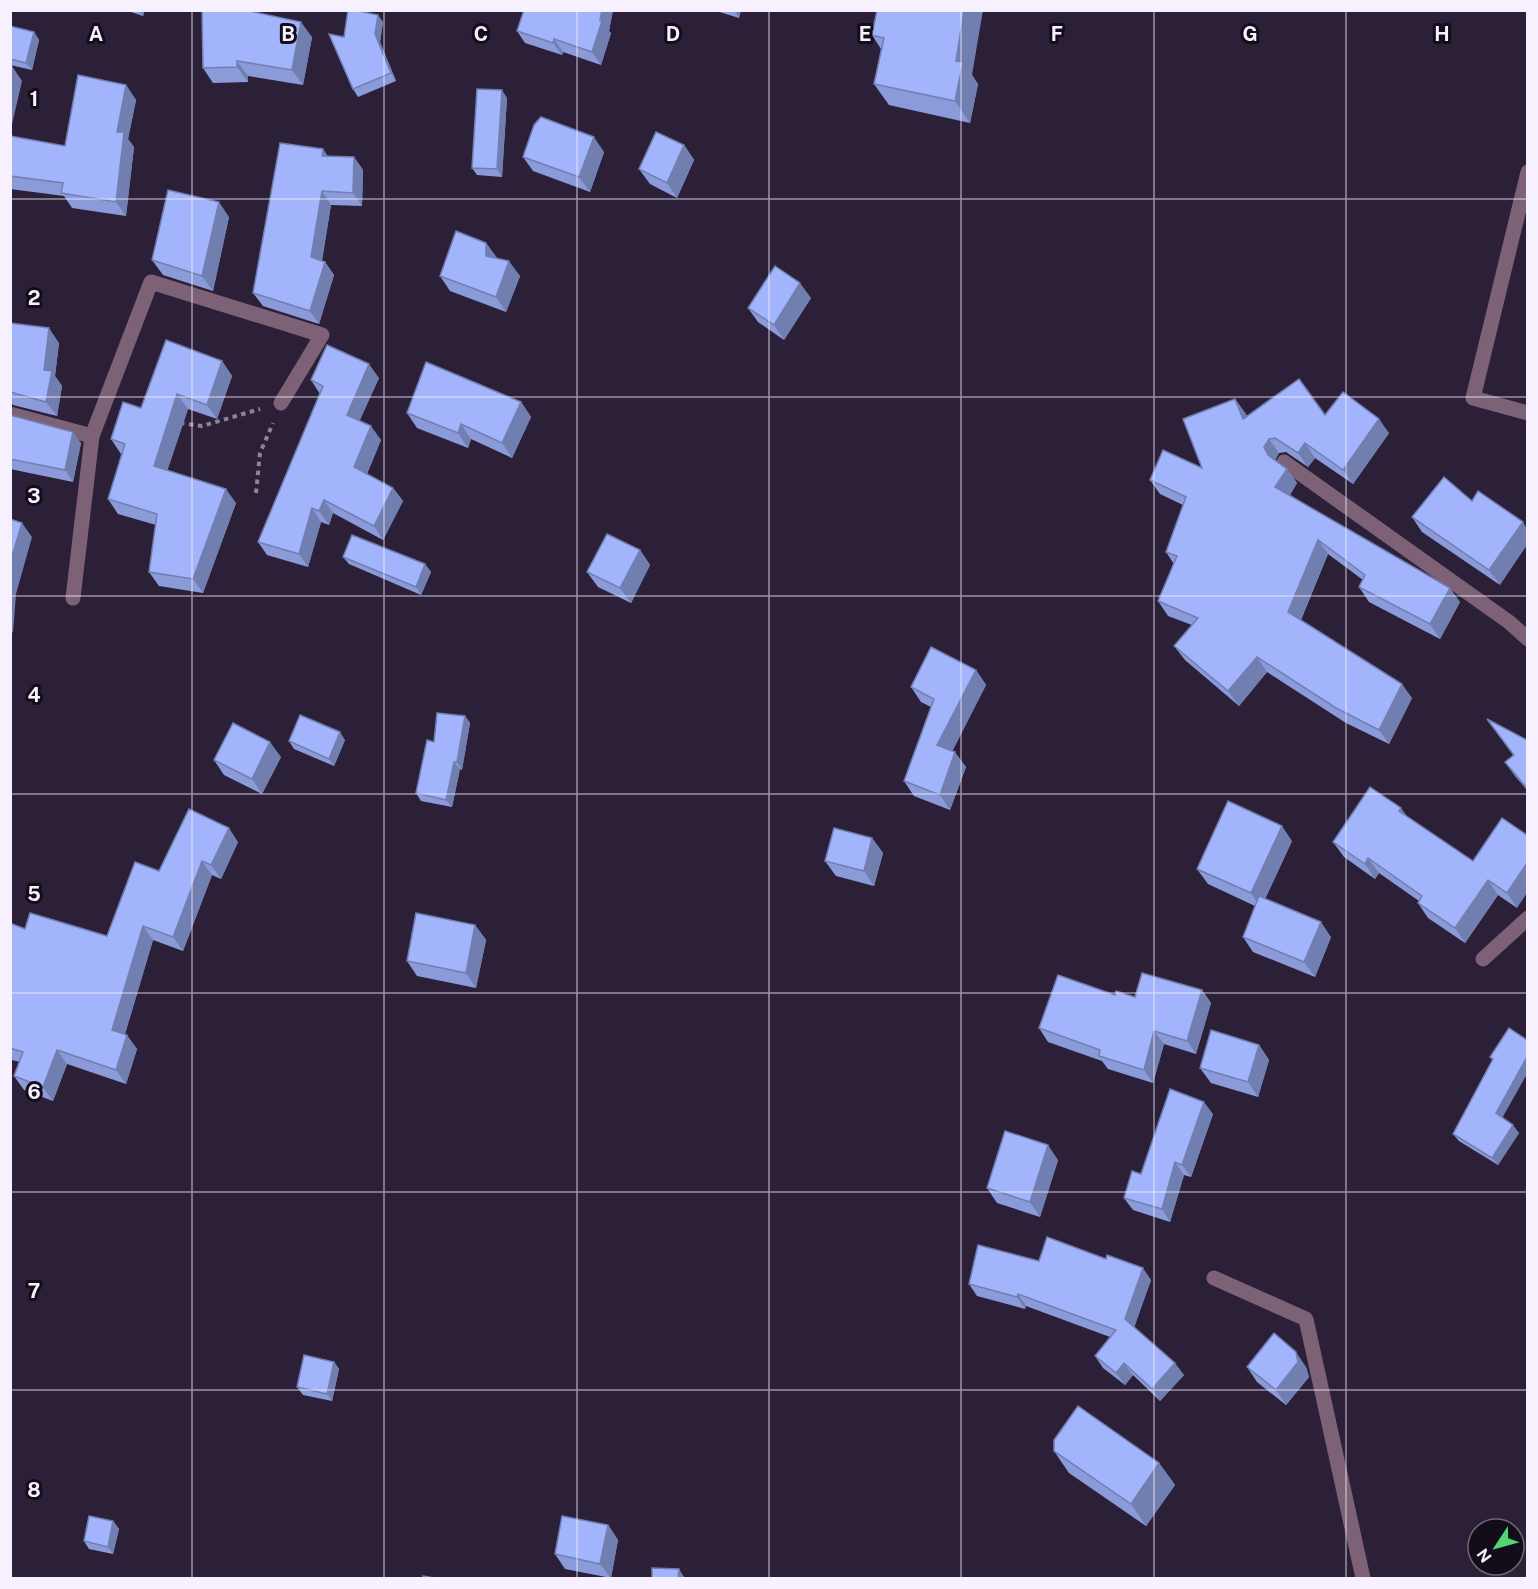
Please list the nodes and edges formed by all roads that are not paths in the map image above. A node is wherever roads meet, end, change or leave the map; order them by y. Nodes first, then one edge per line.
1 (1527, 172) edge
2 (281, 403) road end
3 (1527, 413) edge
4 (10, 414) edge
5 (92, 436) junction
6 (1284, 462) edge
7 (73, 598) dead end
8 (1527, 639) edge
9 (1527, 918) edge
10 (1483, 959) dead end
11 (1214, 1278) dead end
12 (1363, 1578) edge

1 - 3 street
2 - 5 street
4 - 5 street
5 - 7 street
6 - 8 street
9 - 10 street
11 - 12 street

